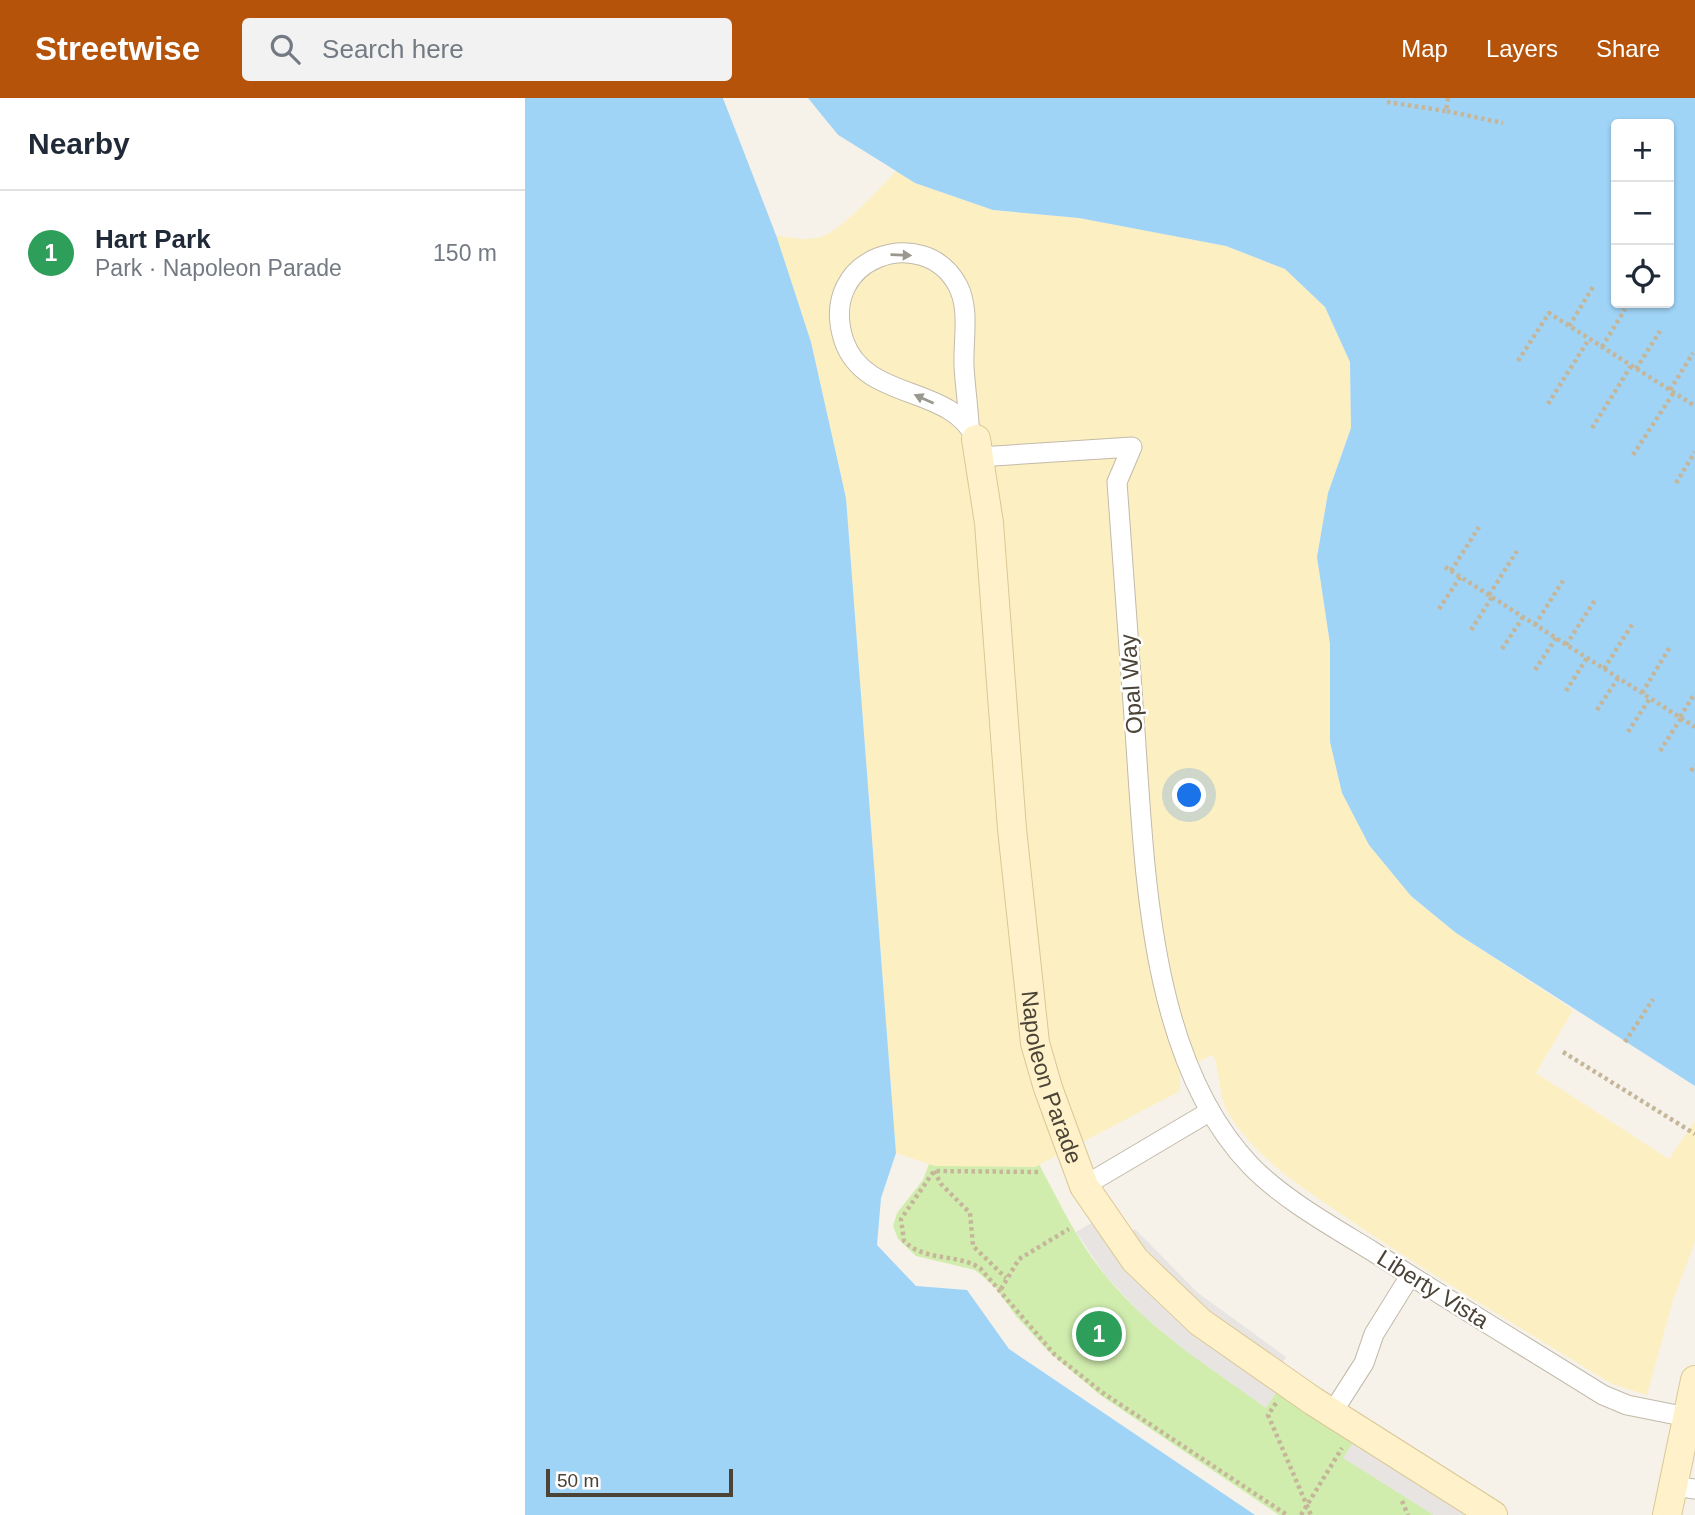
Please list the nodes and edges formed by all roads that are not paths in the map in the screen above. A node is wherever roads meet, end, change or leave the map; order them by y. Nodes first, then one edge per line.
1 (975, 440) junction
2 (1192, 1070) joint
3 (1209, 1112) junction
4 (1084, 1186) junction
5 (1410, 1276) junction
6 (1695, 1380) edge
7 (1332, 1413) junction
8 (1687, 1417) junction
9 (1684, 1487) edge
10 (1493, 1515) edge
11 (1667, 1515) edge

1 -> 1 street
1 - 2 street, Opal Way
1 - 4 street, Napoleon Parade
2 - 3 street, Liberty Vista
3 - 4 street
3 - 5 street, Liberty Vista
4 - 7 street, Napoleon Parade
5 - 7 street
5 - 8 street, Liberty Vista
6 - 8 street
7 - 10 street, Napoleon Parade
8 - 9 street
9 - 11 street

